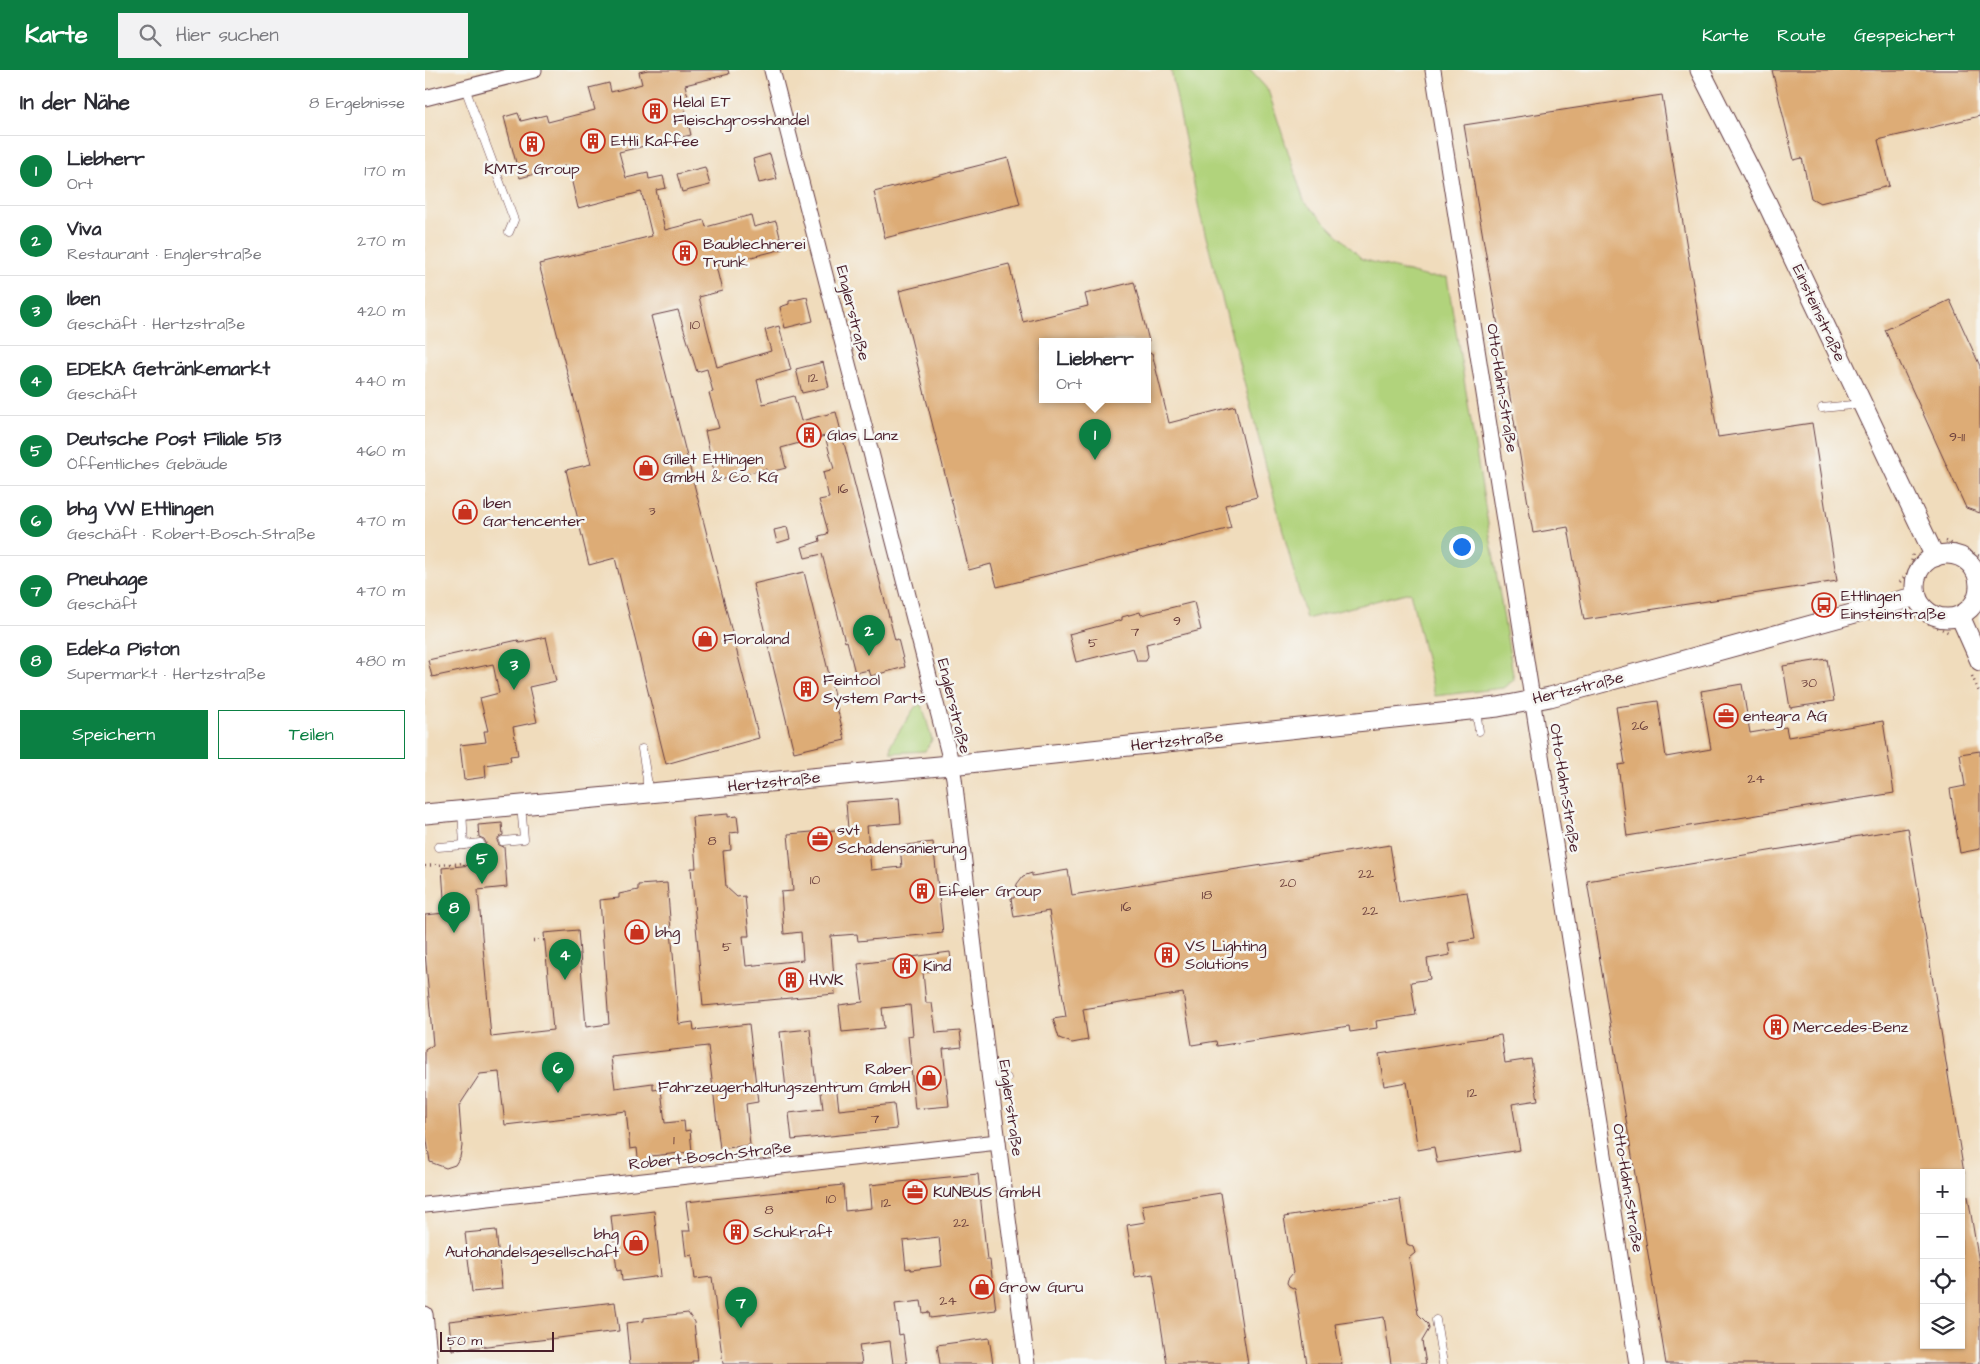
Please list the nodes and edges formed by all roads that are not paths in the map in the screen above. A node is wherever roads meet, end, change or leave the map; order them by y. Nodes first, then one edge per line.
1 (534, 70) edge
2 (773, 70) edge
3 (1433, 70) edge
4 (1700, 70) edge
5 (465, 88) junction
6 (425, 98) edge
7 (509, 232) dead end
8 (1861, 404) junction
9 (1822, 408) dead end
10 (1935, 557) junction
11 (1979, 576) edge
12 (1917, 596) junction
13 (1960, 616) junction
14 (1980, 661) edge
15 (1533, 700) junction
16 (1475, 710) junction
17 (1479, 731) dead end
18 (642, 749) dead end
19 (950, 765) junction
20 (647, 794) junction
21 (521, 805) junction
22 (462, 810) junction
23 (425, 814) edge
24 (503, 841) dead end
25 (480, 843) dead end
26 (465, 844) junction
27 (438, 847) dead end
28 (1007, 1078) dead end
29 (990, 1081) junction
30 (999, 1142) junction
31 (425, 1205) edge
32 (425, 1314) edge
33 (1436, 1320) dead end
34 (430, 1364) edge
35 (1027, 1364) edge
36 (1443, 1364) edge
37 (1637, 1364) edge

1 - 5 street
2 - 19 street, Englerstraße
3 - 15 street, Otto-Hahn-Straße
4 - 8 street, Einsteinstraße
5 - 6 street
5 - 7 lane
8 - 9 lane
8 - 10 street, Einsteinstraße
10 - 11 street
10 - 12 street
11 - 13 street
12 - 13 street
12 - 15 street, Hertzstraße
13 - 14 street
15 - 16 street, Hertzstraße
15 - 37 street, Otto-Hahn-Straße
16 - 17 lane
16 - 19 street, Hertzstraße
18 - 20 lane
19 - 20 street, Hertzstraße
19 - 29 street, Englerstraße
20 - 21 street, Hertzstraße
21 - 22 street, Hertzstraße
21 - 24 lane
22 - 23 street, Hertzstraße
22 - 26 lane
25 - 26 lane
26 - 27 lane
28 - 29 lane
29 - 30 street, Englerstraße
30 - 31 street, Robert-Bosch-Straße
30 - 35 street, Englerstraße
32 - 34 street
33 - 36 lane

